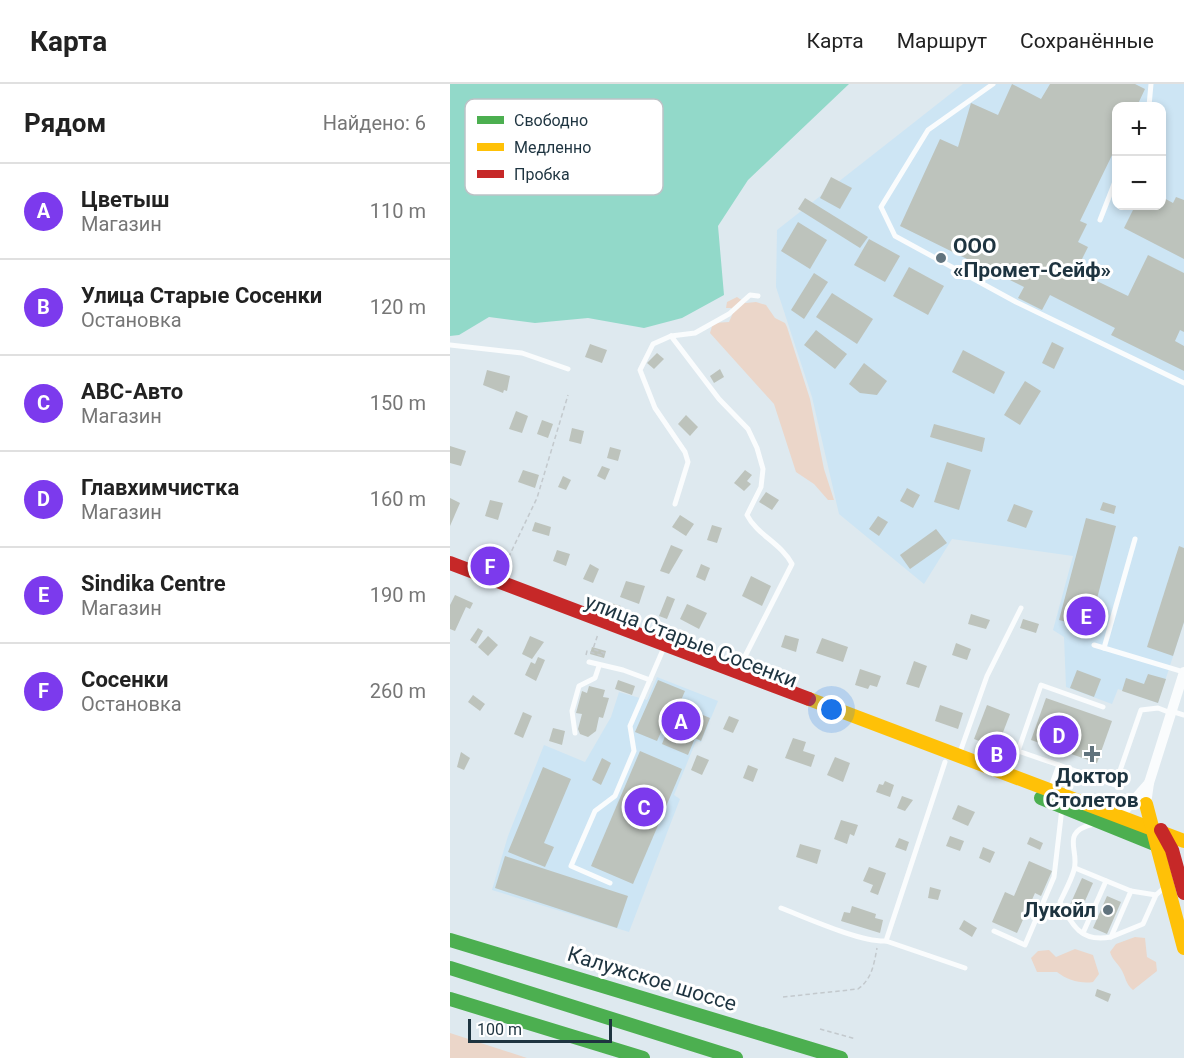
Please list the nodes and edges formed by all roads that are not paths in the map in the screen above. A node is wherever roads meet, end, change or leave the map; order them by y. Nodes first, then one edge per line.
1 (993, 84) edge
2 (1151, 84) edge
3 (1149, 102) edge
4 (1112, 189) edge
5 (1100, 220) dead end
6 (758, 296) dead end
7 (671, 336) junction
8 (450, 345) edge
9 (568, 369) dead end
10 (1184, 383) edge
11 (675, 504) dead end
12 (1135, 539) dead end
13 (450, 563) edge
14 (450, 573) edge
15 (1021, 608) dead end
16 (1094, 645) dead end
17 (1104, 648) junction
18 (662, 652) junction
19 (589, 662) dead end
20 (599, 666) junction
21 (737, 671) junction
22 (1184, 672) edge
23 (650, 680) junction
24 (1103, 707) dead end
25 (1171, 712) junction
26 (1184, 715) edge
27 (574, 733) dead end
28 (959, 756) junction
29 (945, 762) junction
30 (1059, 765) junction
31 (1149, 783) junction
32 (1050, 790) junction
33 (1146, 804) joint
34 (1062, 806) junction
35 (1107, 818) junction
36 (1157, 836) junction
37 (1180, 848) edge
38 (1075, 868) junction
39 (1106, 881) junction
40 (610, 883) dead end
41 (1169, 884) junction
42 (1131, 891) junction
43 (1184, 893) edge
44 (1156, 895) junction
45 (781, 909) dead end
46 (994, 931) dead end
47 (1083, 933) junction
48 (1111, 937) junction
49 (450, 940) edge
50 (886, 941) junction
51 (1184, 948) edge
52 (450, 968) edge
53 (965, 968) dead end
54 (450, 999) edge
55 (643, 1058) edge
56 (736, 1058) edge
57 (841, 1058) edge

1 - 10 lane
2 - 3 lane
4 - 5 lane
6 - 7 lane
7 - 11 lane
7 - 21 lane
8 - 9 lane
12 - 17 lane
13 - 21 main road, улица Старые Сосенки
14 - 18 main road, улица Старые Сосенки
15 - 28 lane
16 - 17 lane
17 - 22 lane
18 - 23 lane
18 - 29 main road, улица Старые Сосенки
19 - 20 lane
20 - 23 lane
20 - 27 lane
21 - 28 main road, улица Старые Сосенки
22 - 25 street
23 - 40 lane
24 - 30 lane
25 - 26 lane
25 - 30 lane
25 - 31 street
28 - 32 main road, улица Старые Сосенки
29 - 34 main road, улица Старые Сосенки
29 - 50 lane
30 - 32 lane
31 - 33 street
31 - 35 street
32 - 35 main road, улица Старые Сосенки
33 - 36 main road
34 - 35 main road, улица Старые Сосенки
34 - 46 lane
35 - 36 main road, улица Старые Сосенки
35 - 38 lane
36 - 37 main road
36 - 41 main road
37 - 43 main road
38 - 39 lane
38 - 47 lane
39 - 42 lane
39 - 47 lane
41 - 44 lane
41 - 51 main road
42 - 44 lane
42 - 48 lane
44 - 48 lane
45 - 50 lane
47 - 48 lane
49 - 57 main road, Калужское шоссе
50 - 53 lane
52 - 56 main road
54 - 55 main road

